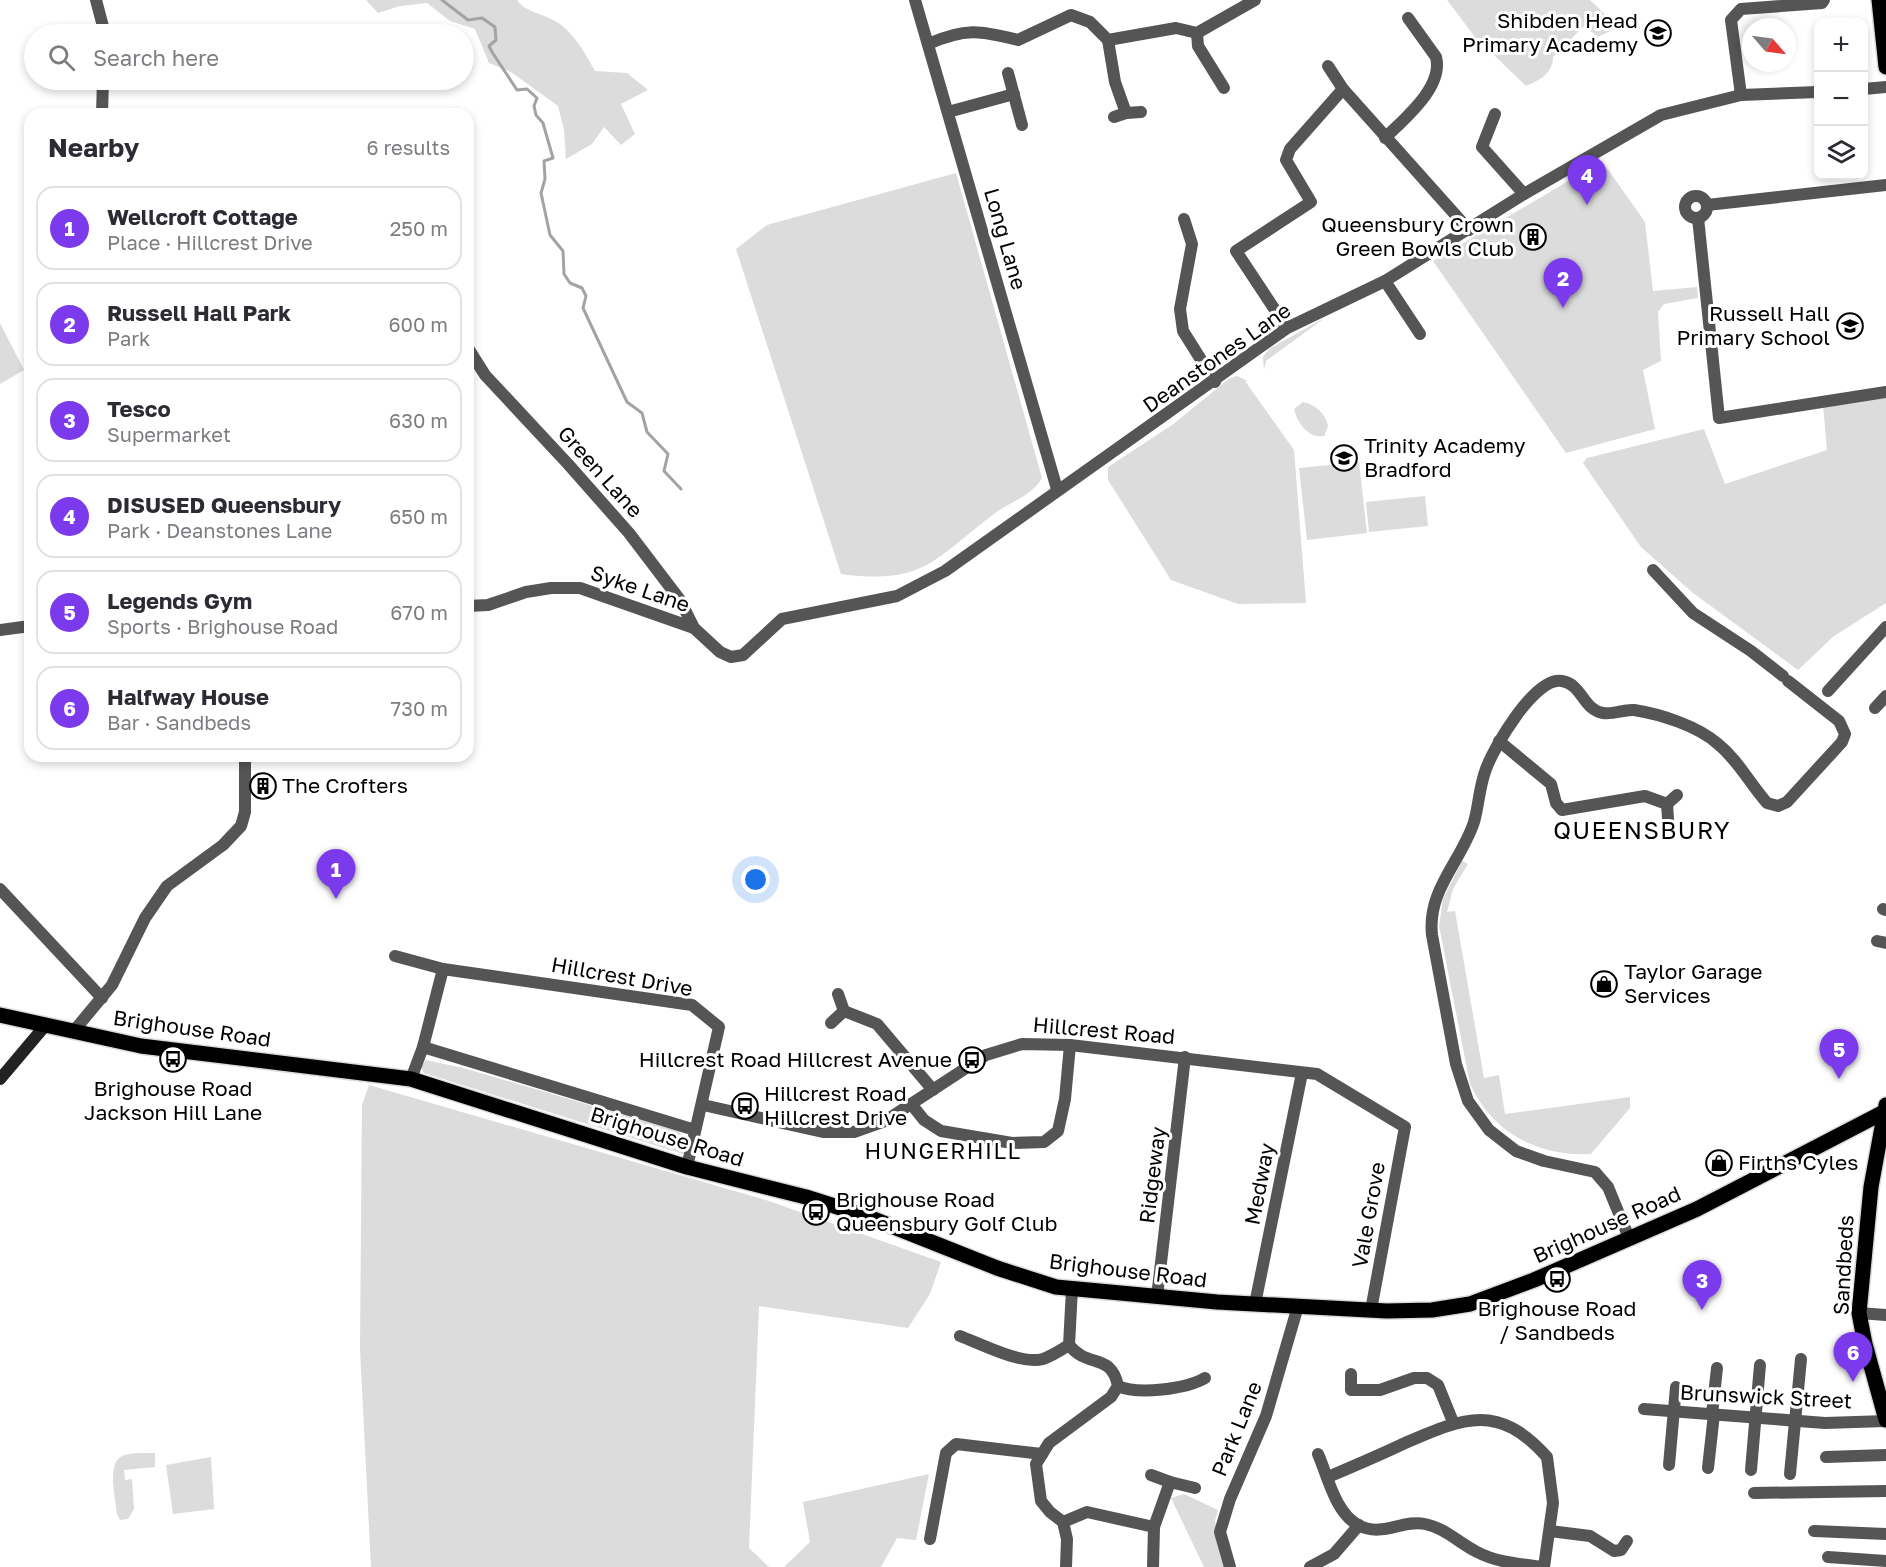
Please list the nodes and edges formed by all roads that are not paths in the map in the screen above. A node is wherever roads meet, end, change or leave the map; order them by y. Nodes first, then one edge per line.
1 (96, 0) edge
2 (915, 0) edge
3 (1255, 0) edge
4 (1824, 0) edge
5 (1879, 0) edge
6 (1408, 18) dead end
7 (102, 24) edge
8 (1197, 33) junction
9 (1108, 40) junction
10 (928, 44) junction
11 (1328, 66) dead end
12 (1886, 67) edge
13 (1008, 73) dead end
14 (1886, 87) edge
15 (1224, 88) dead end
16 (1343, 89) junction
17 (1868, 89) edge
18 (103, 90) edge
19 (1814, 92) edge
20 (1014, 94) junction
21 (1741, 94) junction
22 (102, 108) edge
23 (948, 112) junction
24 (1141, 112) dead end
25 (1495, 114) dead end
26 (1022, 125) dead end
27 (1385, 138) junction
28 (1886, 185) edge
29 (1524, 194) junction
30 (1707, 205) junction
31 (1698, 218) junction
32 (1184, 219) dead end
33 (1469, 230) junction
34 (1385, 281) junction
35 (1287, 328) junction
36 (1420, 334) dead end
37 (474, 358) edge
38 (1215, 382) junction
39 (1886, 392) edge
40 (1057, 489) junction
41 (1653, 570) dead end
42 (474, 606) edge
43 (24, 627) edge
44 (1886, 627) edge
45 (694, 628) junction
46 (0, 630) edge
47 (1828, 691) dead end
48 (1886, 696) edge
49 (1875, 708) dead end
50 (1499, 741) junction
51 (245, 762) edge
52 (1677, 795) dead end
53 (1667, 804) junction
54 (1668, 819) dead end
55 (0, 889) edge
56 (394, 956) dead end
57 (443, 969) junction
58 (838, 994) dead end
59 (102, 998) junction
60 (844, 1011) junction
61 (0, 1015) edge
62 (831, 1023) dead end
63 (44, 1027) junction
64 (72, 1032) junction
65 (1070, 1045) junction
66 (423, 1047) junction
67 (1185, 1057) junction
68 (1302, 1072) junction
69 (411, 1078) junction
70 (0, 1079) edge
71 (933, 1090) junction
72 (703, 1105) junction
73 (912, 1106) junction
74 (1886, 1109) edge
75 (1405, 1126) joint
76 (695, 1130) junction
77 (687, 1167) junction
78 (1629, 1238) junction
79 (1072, 1289) junction
80 (1157, 1297) junction
81 (1256, 1304) junction
82 (1298, 1306) junction
83 (1371, 1310) junction
84 (1859, 1313) junction
85 (1886, 1315) edge
86 (960, 1336) dead end
87 (1069, 1345) junction
88 (1801, 1359) dead end
89 (1760, 1365) dead end
90 (1717, 1368) dead end
91 (1351, 1374) dead end
92 (1200, 1384) dead end
93 (1881, 1385) edge
94 (1118, 1386) junction
95 (1676, 1387) dead end
96 (1644, 1409) dead end
97 (1674, 1411) junction
98 (1713, 1414) junction
99 (1755, 1418) junction
100 (1795, 1421) junction
101 (1886, 1421) edge
102 (1453, 1422) junction
103 (1042, 1454) junction
104 (1318, 1454) dead end
105 (1886, 1455) edge
106 (1826, 1457) dead end
107 (1669, 1466) dead end
108 (1708, 1468) dead end
109 (1751, 1470) dead end
110 (1790, 1474) dead end
111 (1151, 1475) dead end
112 (1328, 1477) junction
113 (1170, 1482) junction
114 (1195, 1488) dead end
115 (1886, 1491) edge
116 (1754, 1493) dead end
117 (1063, 1522) junction
118 (1359, 1525) junction
119 (1154, 1527) junction
120 (1551, 1531) junction
121 (1814, 1531) dead end
122 (1886, 1534) edge
123 (930, 1539) dead end
124 (1627, 1541) dead end
125 (1828, 1557) dead end
126 (1886, 1561) edge
127 (1066, 1567) edge
128 (1153, 1567) edge
129 (1230, 1567) edge
130 (1311, 1567) edge
131 (1544, 1567) edge

1 - 7 street
2 - 10 street, Long Lane
3 - 8 street
4 - 21 street
5 - 12 main road
6 - 27 street
8 - 9 street
8 - 15 street
9 - 10 street
9 - 24 street
10 - 23 street, Long Lane
11 - 16 street
13 - 20 street
14 - 17 street
16 - 27 street
16 - 35 street
18 - 22 street
19 - 21 street, Deanstones Lane
20 - 23 street
20 - 26 street
21 - 29 street, Deanstones Lane
23 - 40 street, Long Lane
25 - 29 street
27 - 33 street
28 - 30 street
29 - 33 street, Deanstones Lane
30 - 31 street
30 - 31 street
31 - 39 street
32 - 38 street
33 - 34 street, Deanstones Lane
34 - 35 street, Deanstones Lane
34 - 36 street
35 - 38 street, Deanstones Lane
37 - 45 street, Green Lane
38 - 40 street, Deanstones Lane
40 - 45 street, Deanstones Lane
41 - 50 street
42 - 45 street, Syke Lane
43 - 46 street
44 - 47 street
48 - 49 street
50 - 53 street
50 - 78 street
51 - 59 street
52 - 53 street
53 - 54 street
55 - 59 street
56 - 57 street, Hillcrest Drive
57 - 66 street
57 - 72 street, Hillcrest Drive
58 - 60 street
59 - 64 street
60 - 62 street
60 - 71 street
61 - 63 main road, Brighouse Road
63 - 64 main road, Brighouse Road
63 - 70 street
64 - 69 main road, Brighouse Road
65 - 67 street, Hillcrest Road
65 - 71 street, Hillcrest Road
65 - 73 street
66 - 69 street
66 - 76 street
67 - 68 street, Hillcrest Road
67 - 80 street, Ridgeway
68 - 75 street, Hillcrest Road
68 - 81 street, Medway
69 - 77 main road, Brighouse Road
71 - 73 street, Hillcrest Road
72 - 73 street, Hillcrest Road
72 - 76 street, Hillcrest Drive
74 - 78 main road, Brighouse Road
74 - 84 main road, Sandbeds
75 - 83 street, Vale Grove
76 - 77 street, Hillcrest Drive
77 - 79 main road, Brighouse Road
78 - 83 main road, Brighouse Road
79 - 80 main road, Brighouse Road
79 - 87 street
80 - 81 main road, Brighouse Road
81 - 82 main road, Brighouse Road
82 - 83 main road, Brighouse Road
82 - 129 street, Park Lane
84 - 85 street
84 - 93 main road, Sandbeds
86 - 87 street
87 - 94 street
88 - 100 street
89 - 99 street
90 - 98 street
91 - 102 street
92 - 94 street
93 - 101 main road, Sandbeds
94 - 103 street
95 - 97 street
96 - 97 street, Brunswick Street
97 - 98 street, Brunswick Street
97 - 107 street
98 - 99 street, Brunswick Street
98 - 108 street
99 - 100 street, Brunswick Street
99 - 109 street
100 - 101 street, Brunswick Street
100 - 110 street
102 - 112 street
102 - 120 street
103 - 117 street
103 - 123 street
104 - 112 street
105 - 106 street
111 - 113 street
112 - 118 street
113 - 114 street
113 - 119 street
115 - 116 street
117 - 119 street
117 - 127 street
118 - 130 street
118 - 131 street
119 - 128 street
120 - 124 street
120 - 131 street
121 - 122 street
125 - 126 street

